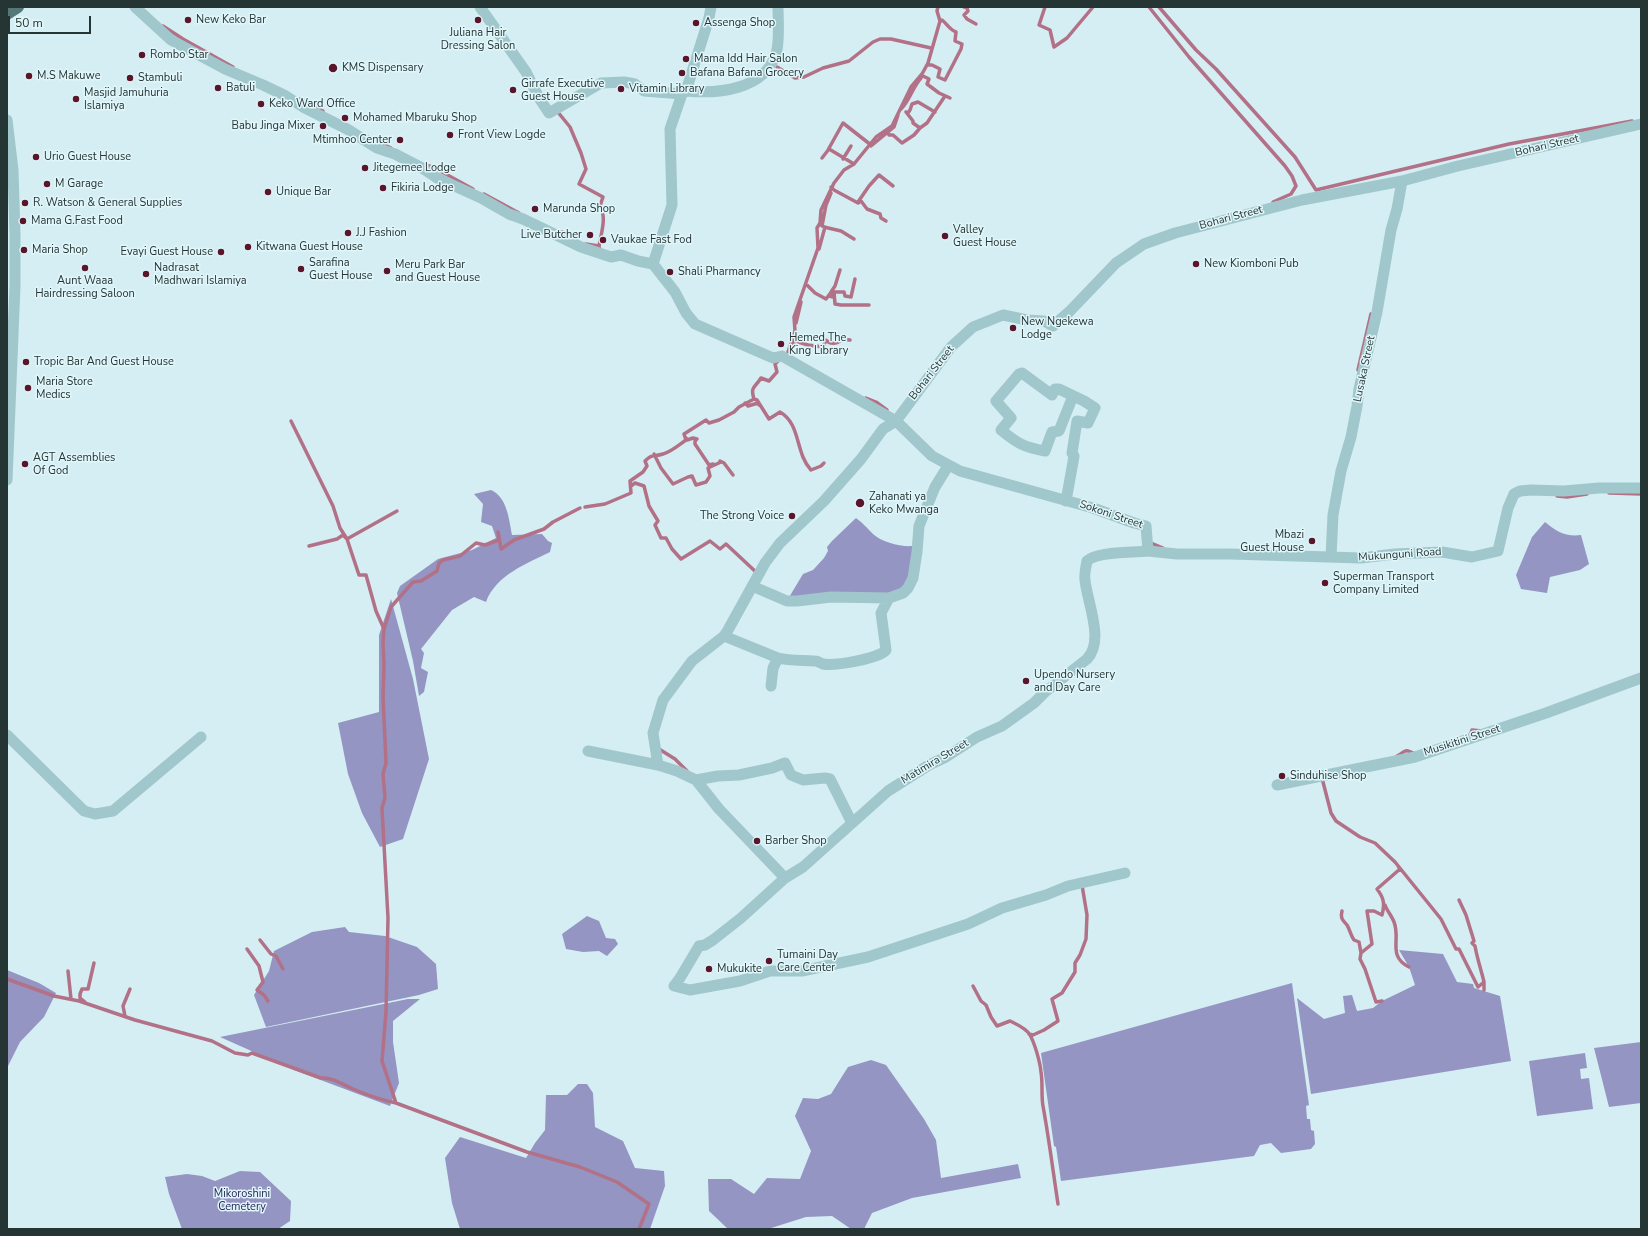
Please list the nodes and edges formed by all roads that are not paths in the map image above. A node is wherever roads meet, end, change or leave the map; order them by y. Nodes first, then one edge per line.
1 (18, 7) edge
2 (135, 7) edge
3 (480, 7) edge
4 (711, 7) edge
5 (778, 7) edge
6 (7, 14) edge
7 (684, 93) junction
8 (7, 120) edge
9 (1641, 124) edge
10 (10, 172) edge
11 (1402, 181) junction
12 (654, 264) junction
13 (11, 289) edge
14 (1073, 396) junction
15 (8, 407) edge
16 (896, 421) junction
17 (947, 465) junction
18 (7, 480) edge
19 (1641, 488) edge
20 (1066, 501) junction
21 (1148, 551) junction
22 (1331, 557) junction
23 (752, 586) junction
24 (889, 598) junction
25 (724, 636) junction
26 (778, 658) junction
27 (1641, 678) edge
28 (771, 686) dead end
29 (7, 735) edge
30 (201, 737) dead end
31 (588, 751) dead end
32 (658, 765) junction
33 (696, 780) junction
34 (1277, 785) dead end
35 (852, 823) junction
36 (1125, 873) dead end
37 (785, 878) junction

1 - 6 main road
2 - 12 street
3 - 7 street
4 - 7 street
5 - 7 street
7 - 12 street
8 - 10 street
9 - 11 street, Bohari Street
10 - 13 street
11 - 16 street, Bohari Street
11 - 22 street, Lusaka Street
12 - 16 street, Sokoni Street
13 - 15 street
14 - 14 street
14 - 20 street
15 - 18 street
16 - 17 street, Sokoni Street
16 - 23 street
17 - 20 street, Sokoni Street
17 - 24 street
19 - 22 street, Mukunguni Road
20 - 21 street, Sokoni Street
21 - 22 street
21 - 35 street, Matimira Street
23 - 24 street
23 - 25 street
24 - 26 street
25 - 26 street
25 - 32 street
26 - 28 street
27 - 34 street, Musikitini Street
29 - 30 street
31 - 32 street
32 - 33 street
33 - 35 street
33 - 37 street
35 - 37 street, Matimira Street
36 - 37 street, Matimira Street

